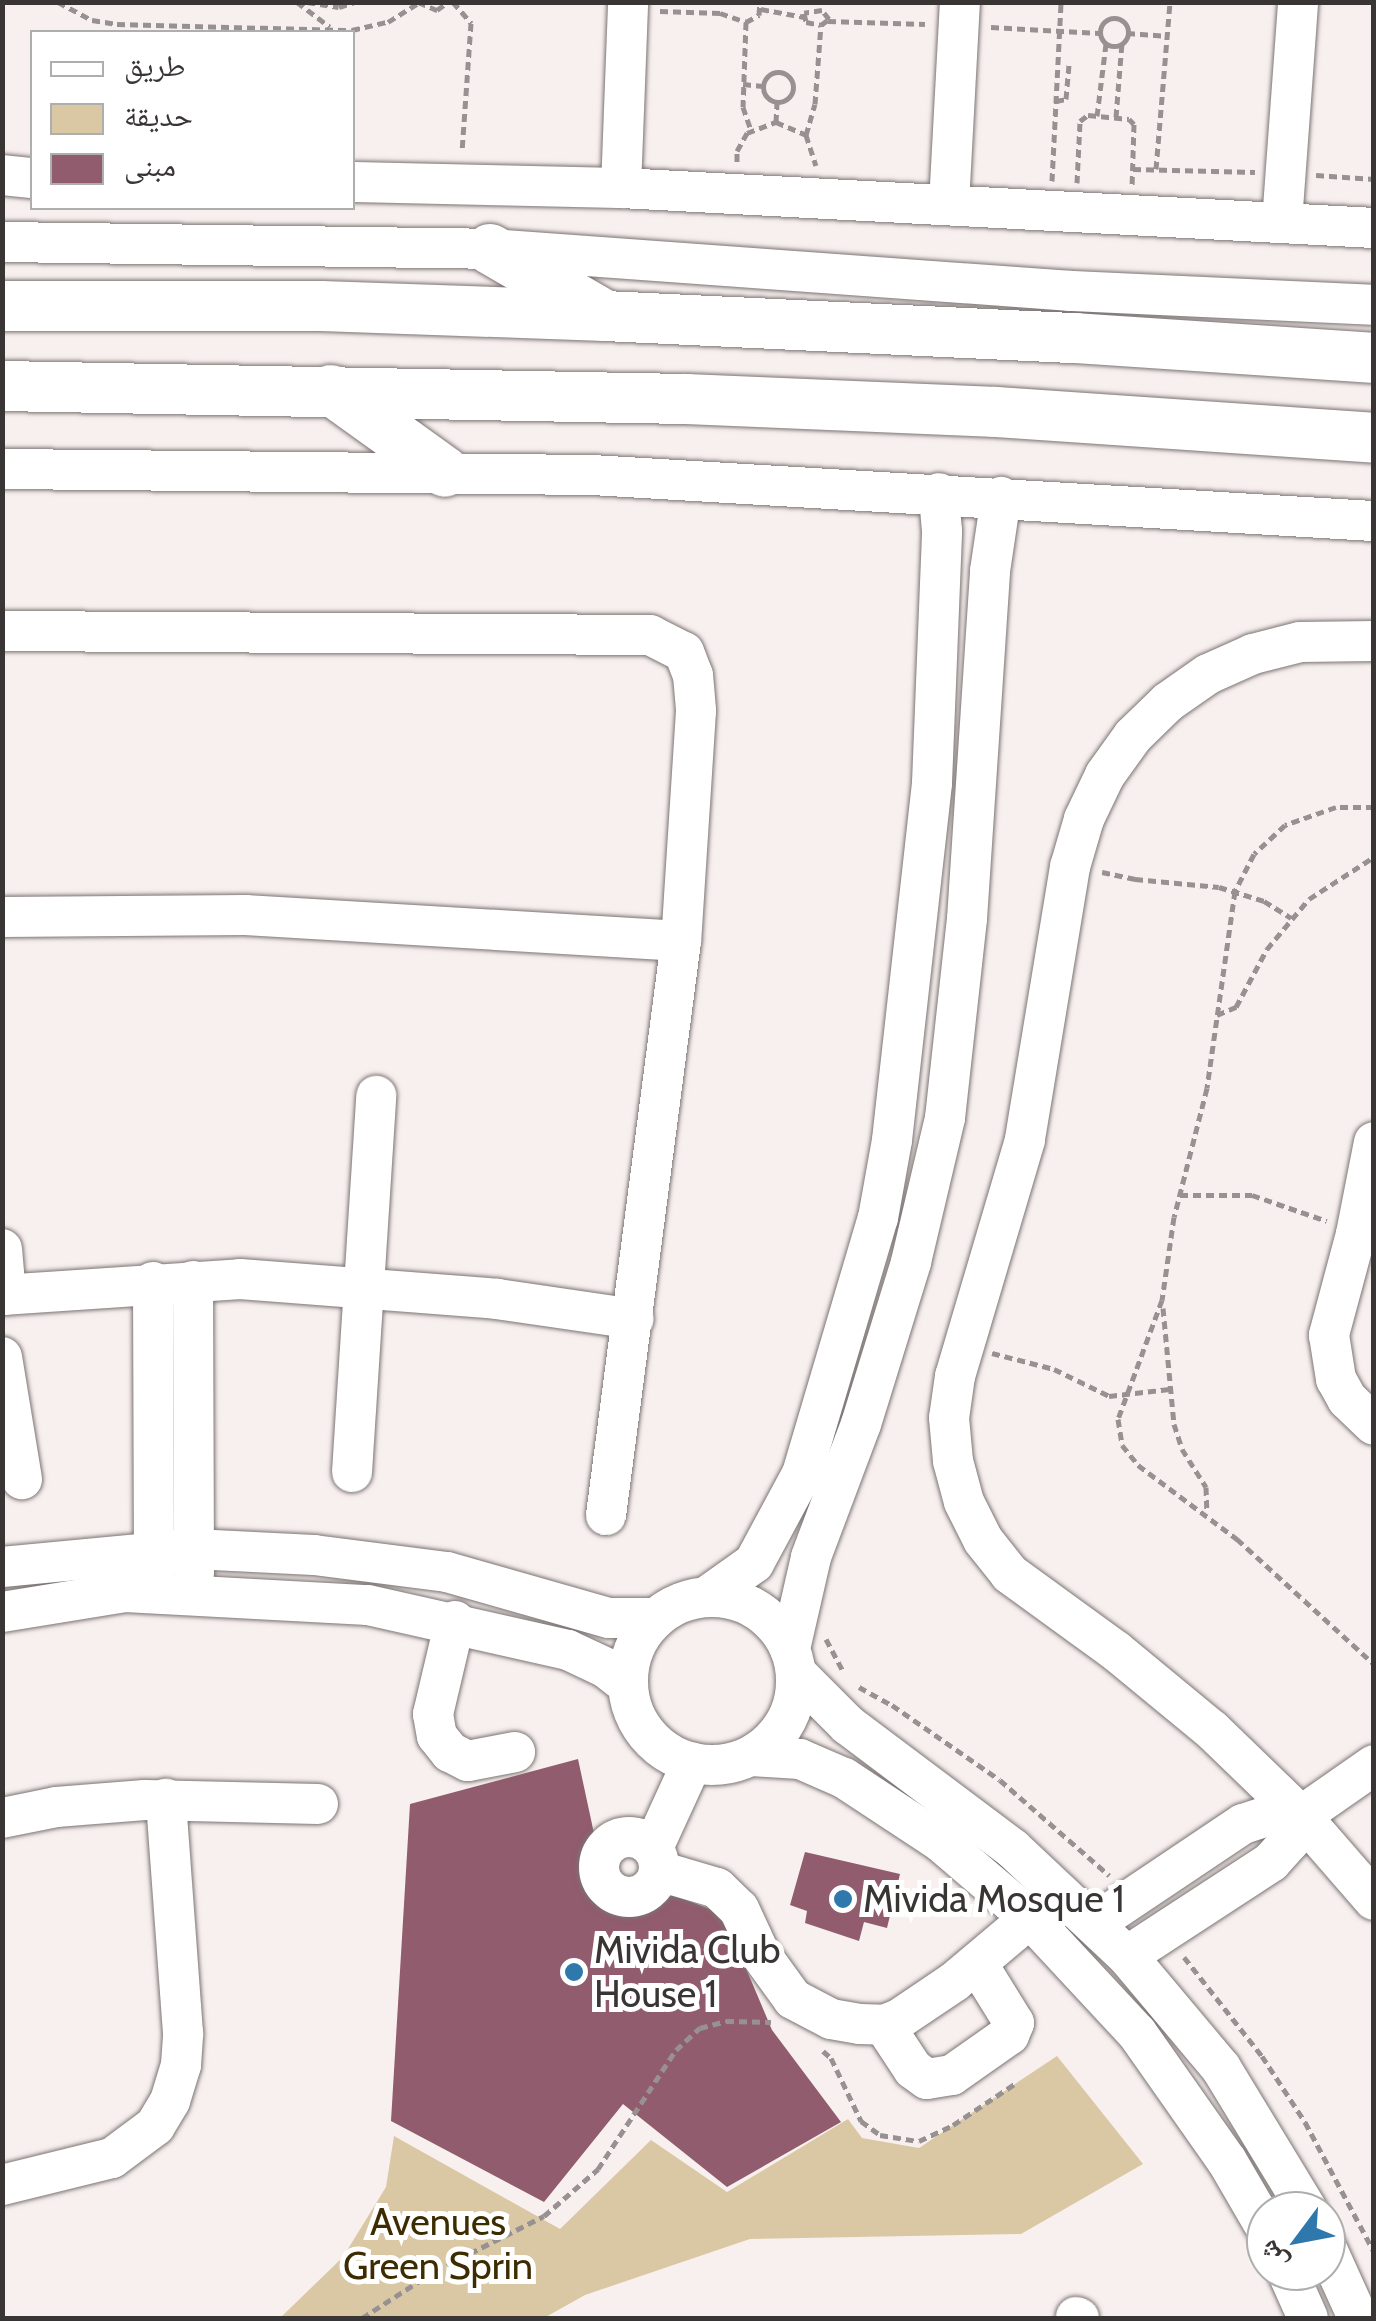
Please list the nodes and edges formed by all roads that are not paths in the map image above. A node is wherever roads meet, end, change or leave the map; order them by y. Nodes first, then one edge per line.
1 (628, 2) edge
2 (960, 2) edge
3 (1298, 2) edge
4 (2, 174) edge
5 (30, 178) edge
6 (355, 182) edge
7 (621, 188) junction
8 (949, 204) junction
9 (1282, 222) junction
10 (1374, 228) edge
11 (2, 242) edge
12 (490, 249) junction
13 (1374, 305) edge
14 (2, 306) edge
15 (605, 316) junction
16 (1374, 358) edge
17 (2, 386) edge
18 (331, 390) junction
19 (1374, 438) edge
20 (2, 470) edge
21 (445, 472) junction
22 (939, 494) junction
23 (1002, 497) junction
24 (1374, 521) edge
25 (2, 631) edge
26 (1374, 641) edge
27 (2, 917) edge
28 (681, 941) junction
29 (376, 1096) dead end
30 (1374, 1142) edge
31 (2, 1250) edge
32 (193, 1281) junction
33 (153, 1282) junction
34 (367, 1286) junction
35 (4, 1295) edge
36 (634, 1319) junction
37 (2, 1357) edge
38 (1374, 1425) edge
39 (352, 1472) dead end
40 (22, 1479) dead end
41 (606, 1515) dead end
42 (173, 1550) junction
43 (2, 1567) edge
44 (154, 1592) junction
45 (194, 1592) junction
46 (706, 1596) junction
47 (2, 1612) edge
48 (655, 1618) junction
49 (455, 1621) junction
50 (793, 1661) junction
51 (628, 1685) junction
52 (515, 1752) dead end
53 (751, 1756) junction
54 (679, 1757) junction
55 (1374, 1765) edge
56 (166, 1799) junction
57 (318, 1804) dead end
58 (1301, 1816) junction
59 (2, 1818) edge
60 (1374, 1900) edge
61 (1030, 1918) junction
62 (1094, 1924) junction
63 (1126, 1956) junction
64 (977, 1963) junction
65 (884, 2025) junction
66 (2, 2185) edge
67 (1296, 2191) edge
68 (1246, 2193) edge
69 (1296, 2291) edge
70 (1346, 2291) edge
71 (1308, 2318) edge
72 (1358, 2318) edge

1 - 7 street
2 - 8 street
3 - 9 street
4 - 5 street
6 - 7 street
7 - 8 street
8 - 9 street
9 - 10 street
11 - 12 street
12 - 13 street
12 - 15 main road
14 - 15 main road
15 - 16 main road
17 - 18 main road
18 - 19 main road
18 - 21 main road
20 - 21 street
21 - 22 street
22 - 23 street
22 - 46 street
23 - 24 street
23 - 50 street
25 - 28 street
26 - 58 street
27 - 28 street
28 - 36 street
29 - 34 street
30 - 38 street
31 - 35 street
32 - 33 street
32 - 34 street
32 - 42 street
33 - 35 street
33 - 42 street
34 - 36 street
34 - 39 street
36 - 41 street
37 - 40 street
42 - 43 street
42 - 44 street
42 - 45 street
42 - 48 street
44 - 45 street
44 - 47 street
45 - 49 street
46 - 48 street
46 - 50 street
48 - 51 street
49 - 51 street
49 - 52 street
50 - 53 street
50 - 62 street
51 - 54 street
53 - 54 street
53 - 61 street
54 - 65 street
55 - 58 street
56 - 57 street
56 - 59 street
56 - 66 street
58 - 60 street
58 - 62 street
58 - 63 street
61 - 64 street
61 - 68 street
62 - 63 street
63 - 67 street
64 - 65 street
64 - 65 street
69 - 71 street
70 - 72 street

